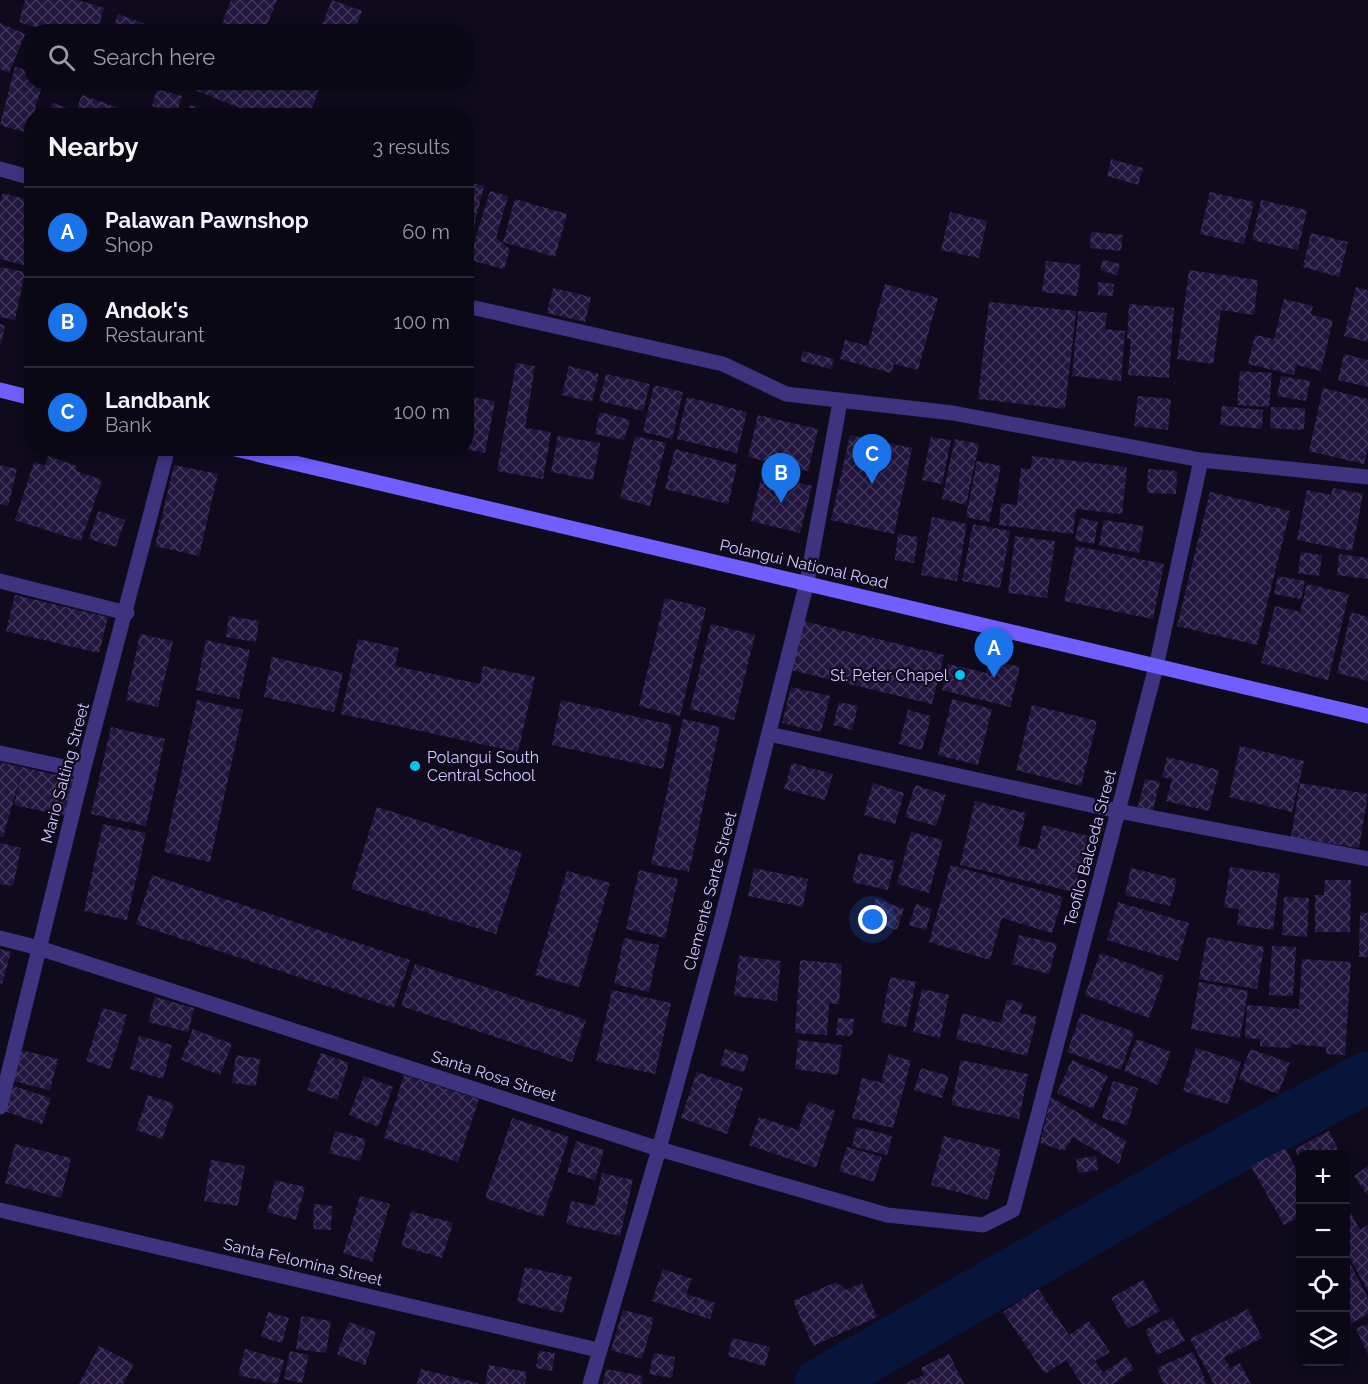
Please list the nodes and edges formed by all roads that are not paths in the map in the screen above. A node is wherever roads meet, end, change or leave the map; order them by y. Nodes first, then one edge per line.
1 (0, 169) edge
2 (24, 176) edge
3 (474, 308) edge
4 (0, 390) edge
5 (24, 396) edge
6 (840, 402) junction
7 (166, 456) edge
8 (265, 456) edge
9 (1201, 460) junction
10 (1368, 477) edge
11 (0, 581) edge
12 (807, 582) junction
13 (127, 613) junction
14 (1156, 667) junction
15 (1368, 716) edge
16 (769, 734) junction
17 (0, 753) edge
18 (83, 771) junction
19 (1118, 812) junction
20 (1368, 859) edge
21 (0, 938) edge
22 (39, 948) junction
23 (0, 1107) edge
24 (659, 1149) junction
25 (0, 1210) edge
26 (983, 1225) joint
27 (598, 1350) junction
28 (590, 1384) edge

1 - 2 street
3 - 6 street
4 - 5 main road
6 - 9 street
6 - 12 street, Clemente Sarte Street
7 - 13 street, Mario Salting Street
8 - 12 main road, Polangui National Road
9 - 10 street
9 - 14 street, Teofilo Balceda Street
11 - 13 street
12 - 14 main road, Polangui National Road
12 - 16 street, Clemente Sarte Street
13 - 18 street, Mario Salting Street
14 - 15 main road, Polangui National Road
14 - 19 street, Teofilo Balceda Street
16 - 19 street
16 - 24 street, Clemente Sarte Street
17 - 18 street
18 - 22 street, Mario Salting Street
19 - 20 street
19 - 26 street, Teofilo Balceda Street
21 - 22 street, Santa Rosa Street
22 - 23 street, Mario Salting Street
22 - 24 street, Santa Rosa Street
24 - 26 street, Santa Rosa Street
24 - 27 street, Clemente Sarte Street
25 - 27 street, Santa Felomina Street
27 - 28 street, Clemente Sarte Street

